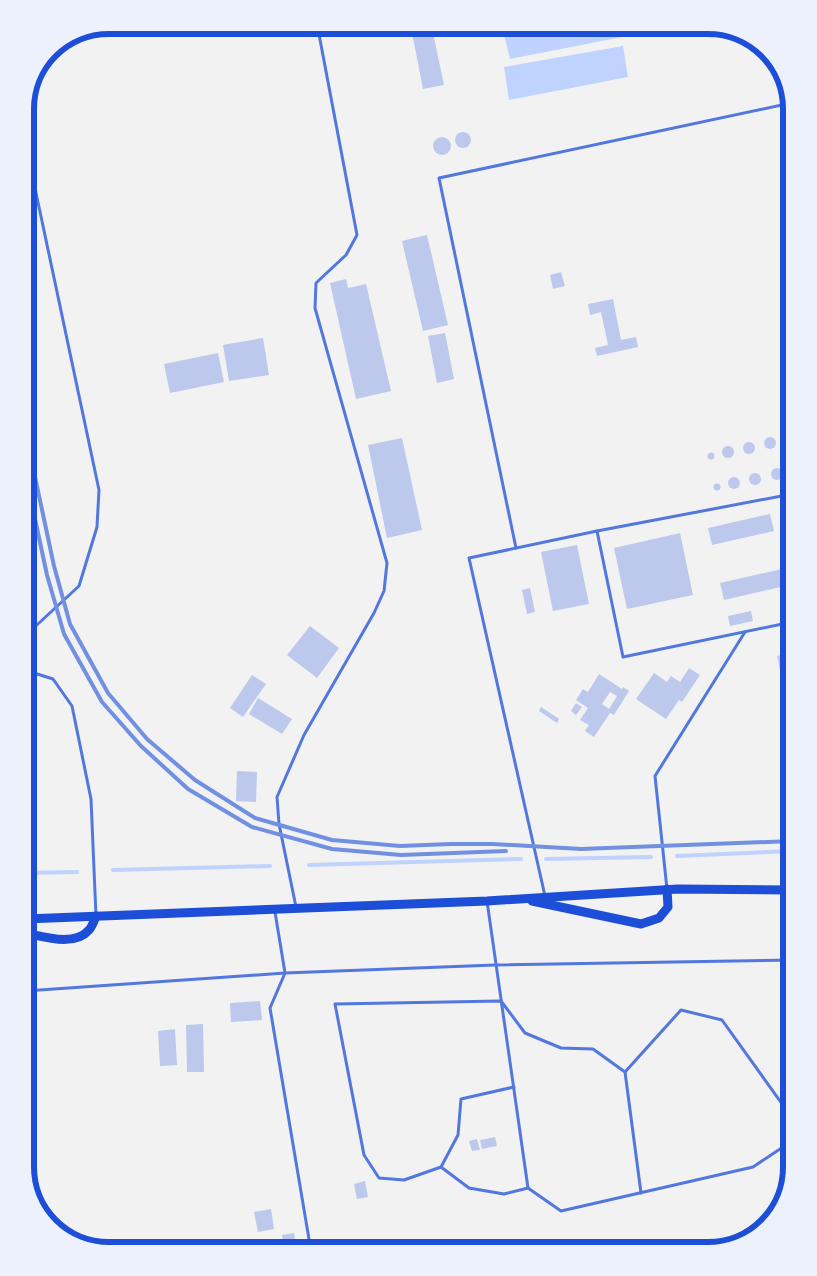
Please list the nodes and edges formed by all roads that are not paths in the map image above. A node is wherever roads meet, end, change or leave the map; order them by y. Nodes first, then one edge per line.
1 (319, 34) edge
2 (783, 105) edge
3 (34, 183) edge
4 (783, 496) edge
5 (597, 531) junction
6 (516, 548) junction
7 (783, 624) edge
8 (34, 625) edge
9 (745, 632) junction
10 (34, 673) edge
11 (667, 889) junction
12 (783, 890) edge
13 (545, 897) junction
14 (522, 899) junction
15 (487, 901) junction
16 (275, 908) junction
17 (296, 908) junction
18 (96, 916) junction
19 (34, 919) edge
20 (34, 935) edge
21 (783, 960) edge
22 (495, 965) junction
23 (285, 973) junction
24 (34, 990) edge
25 (501, 1001) junction
26 (625, 1072) junction
27 (514, 1087) junction
28 (783, 1105) edge
29 (783, 1147) edge
30 (441, 1167) junction
31 (528, 1188) junction
32 (641, 1192) junction
33 (309, 1242) edge

1 - 17 lane
2 - 6 lane
3 - 8 lane
4 - 5 lane
5 - 6 lane
5 - 9 lane
6 - 13 lane
7 - 9 lane
9 - 11 lane
10 - 18 lane
11 - 12 main road
11 - 13 main road
11 - 14 main road
13 - 14 main road
14 - 15 main road
15 - 17 main road
15 - 22 lane
16 - 17 main road
16 - 18 main road
16 - 23 lane
18 - 19 main road
18 - 20 main road
21 - 22 lane
22 - 23 lane
22 - 25 lane
23 - 24 lane
23 - 33 lane
25 - 26 lane
25 - 27 lane
25 - 30 lane
26 - 28 lane
26 - 32 lane
27 - 30 lane
27 - 31 lane
29 - 32 lane
30 - 31 lane
31 - 32 lane

